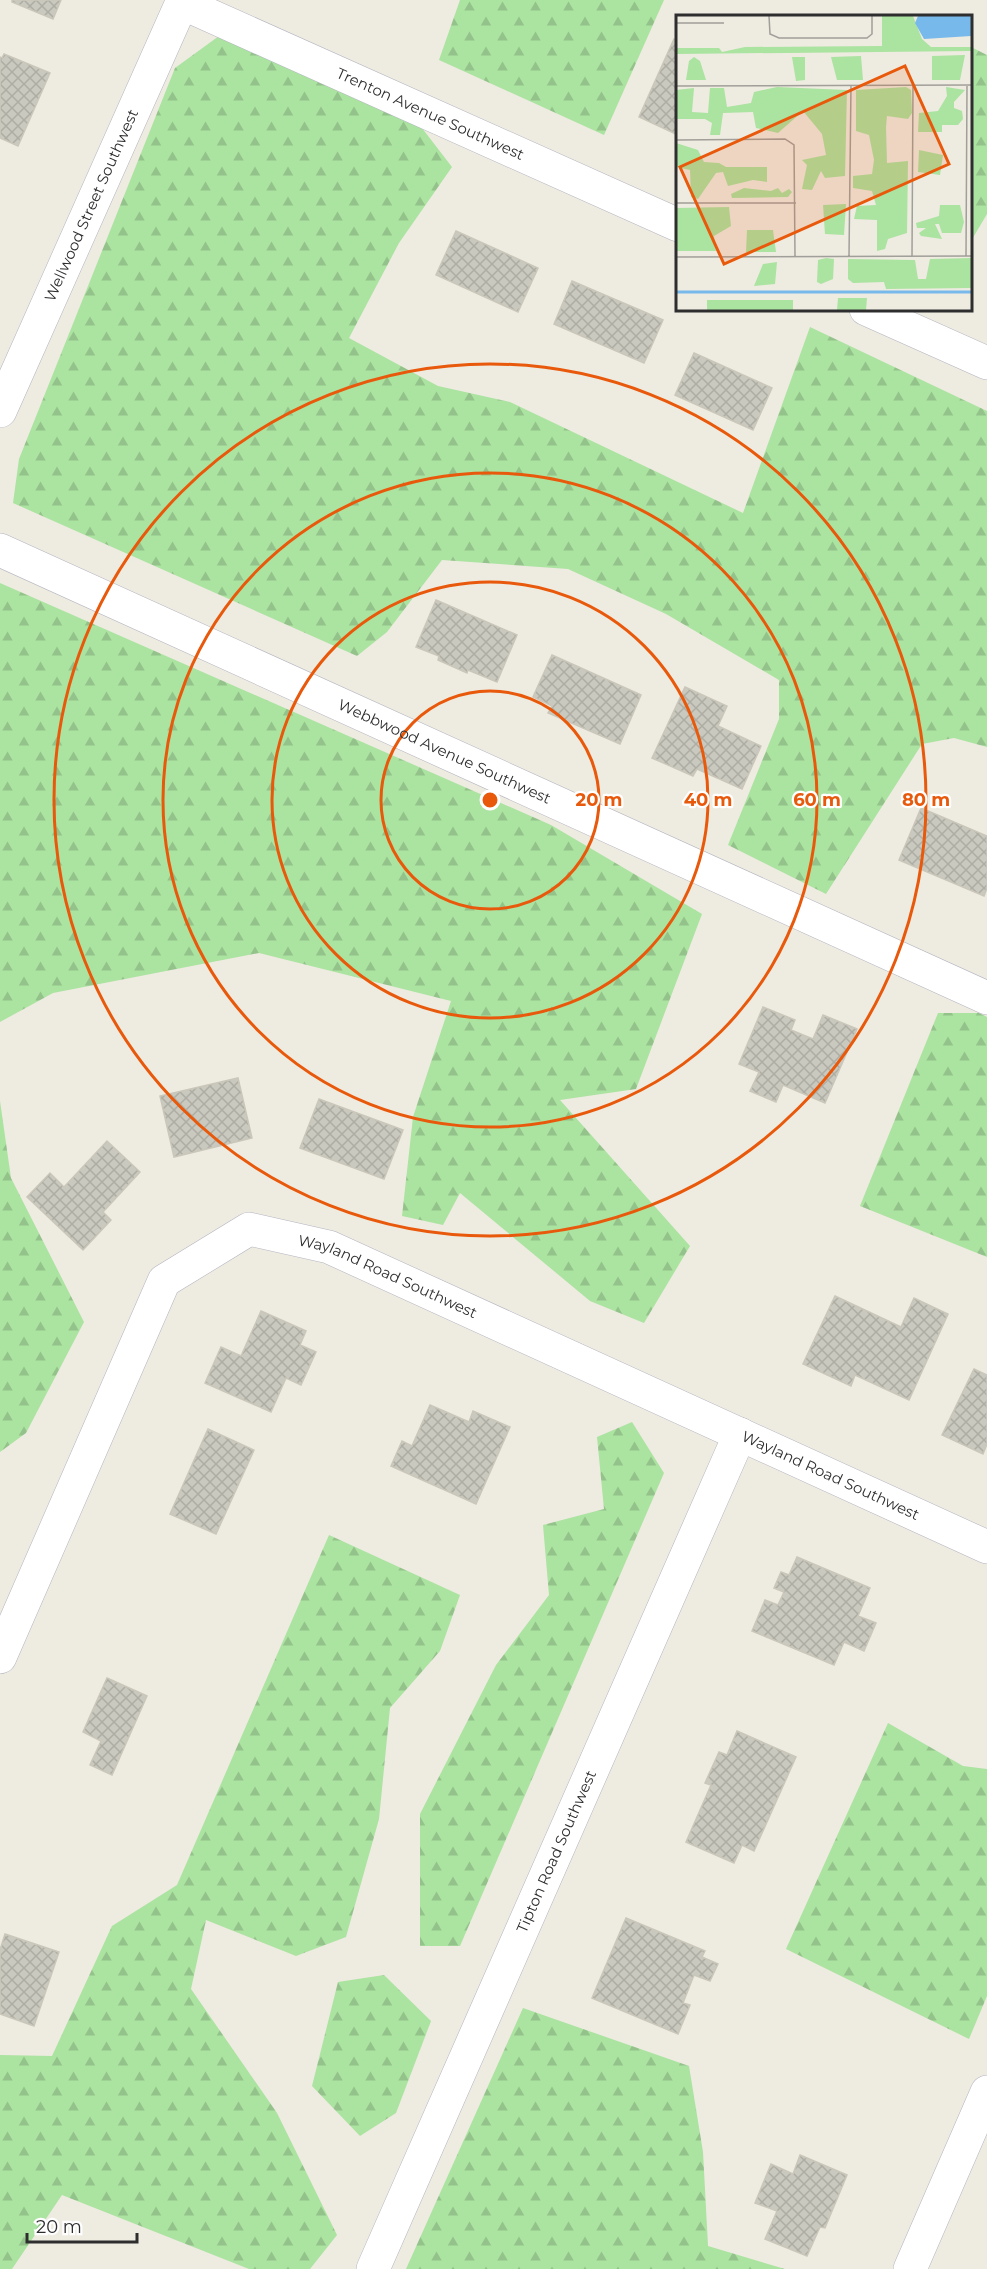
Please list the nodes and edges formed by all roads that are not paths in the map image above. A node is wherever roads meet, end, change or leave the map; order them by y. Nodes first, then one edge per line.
1 (182, 1) edge
2 (676, 224) edge
3 (868, 310) edge
4 (987, 363) edge
5 (0, 411) edge
6 (0, 550) edge
7 (987, 998) edge
8 (740, 1434) junction
9 (987, 1547) edge
10 (0, 1658) edge
11 (987, 2092) edge
12 (373, 2269) edge
13 (910, 2269) edge

1 - 2 street, Trenton Avenue Southwest
1 - 5 street, Wellwood Street Southwest
3 - 4 street
6 - 7 street, Webbwood Avenue Southwest
8 - 9 street, Wayland Road Southwest
8 - 10 street, Wayland Road Southwest
8 - 12 street, Tipton Road Southwest
11 - 13 street

